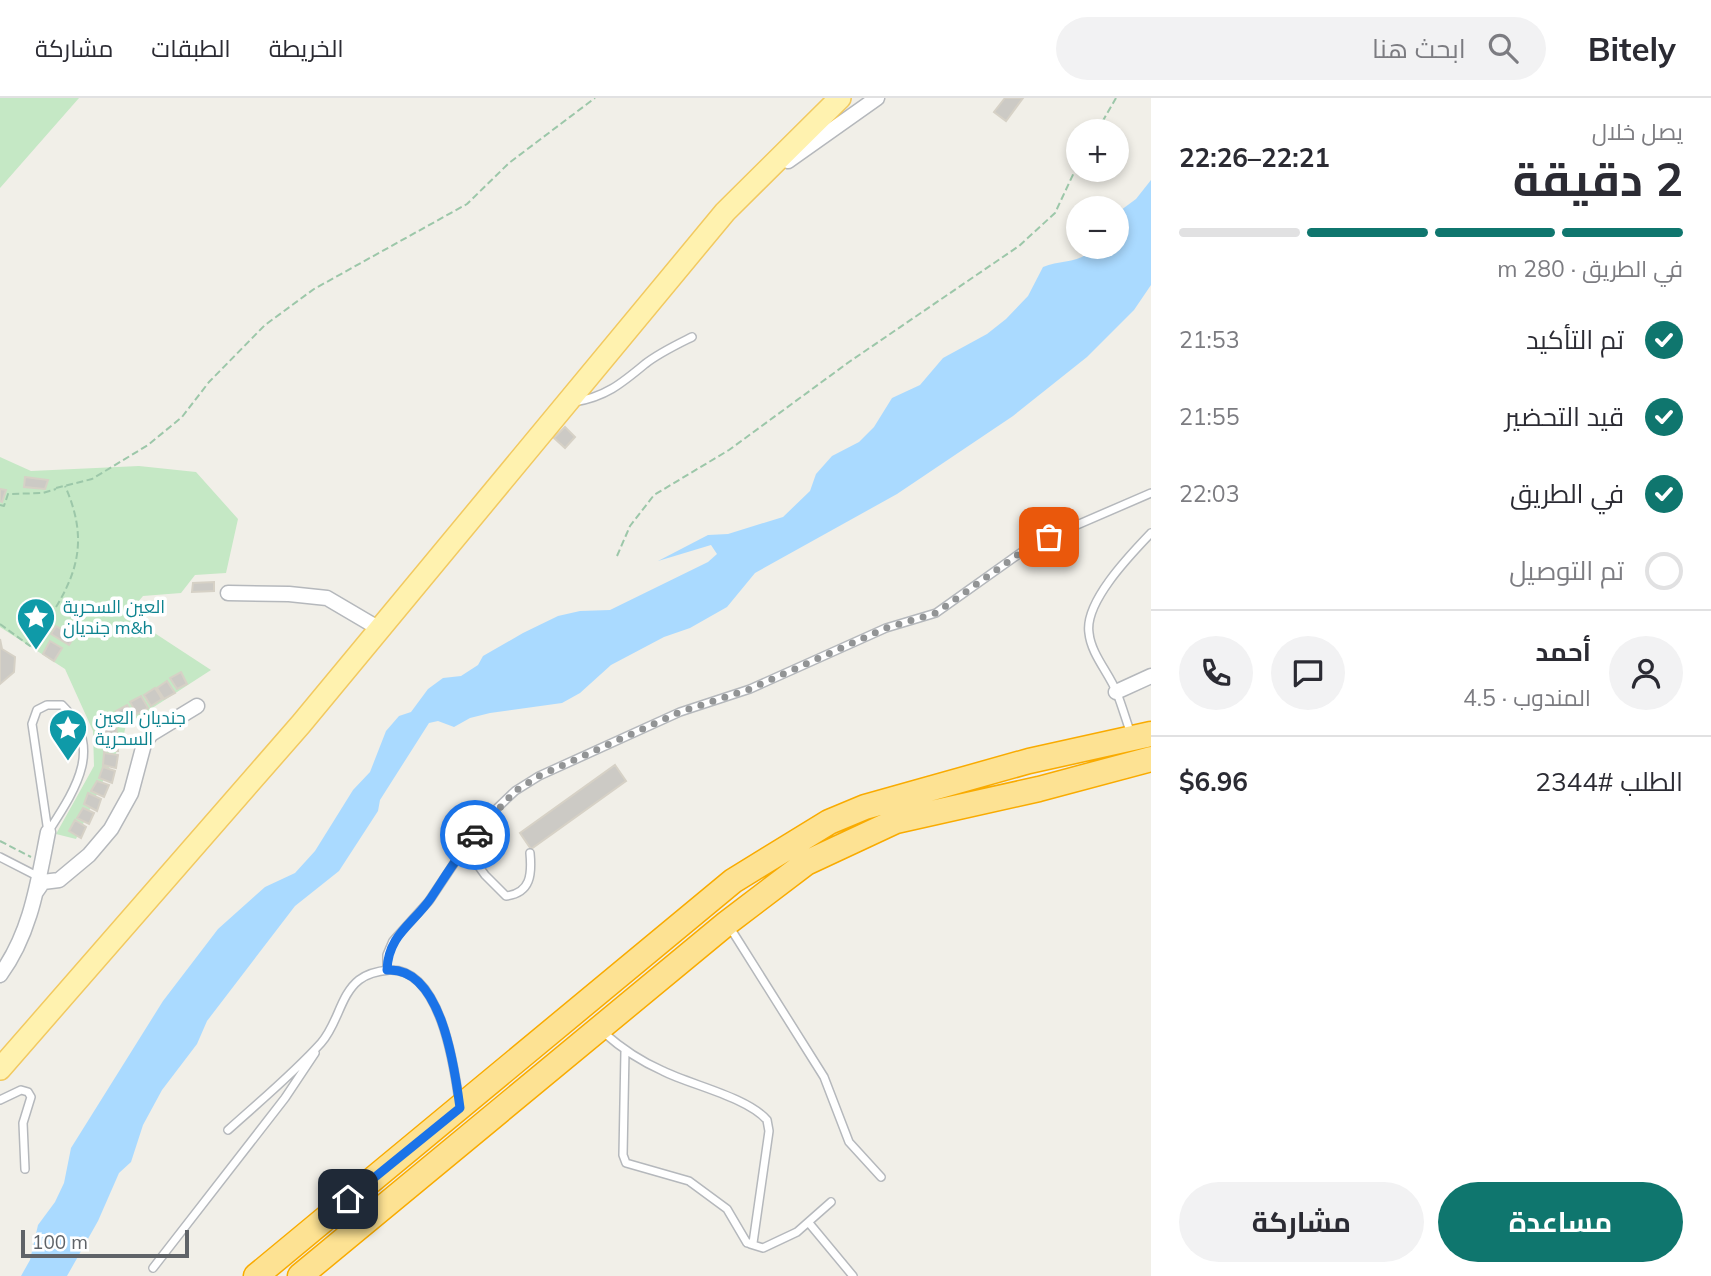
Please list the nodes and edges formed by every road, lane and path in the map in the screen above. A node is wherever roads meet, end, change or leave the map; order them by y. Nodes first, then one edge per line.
1 (595, 98) edge
2 (840, 98) edge
3 (877, 98) edge
4 (1116, 98) edge
5 (1104, 119) edge
6 (1070, 182) edge
7 (725, 212) junction
8 (692, 337) dead end
9 (566, 403) junction
10 (65, 486) junction
11 (56, 488) dead end
12 (1151, 493) edge
13 (0, 505) edge
14 (1151, 533) edge
15 (617, 556) dead end
16 (228, 593) dead end
17 (0, 624) edge
18 (378, 628) junction
19 (1151, 676) edge
20 (1116, 692) junction
21 (197, 706) dead end
22 (1142, 736) edge
23 (1151, 758) edge
24 (48, 831) junction
25 (0, 841) edge
26 (465, 848) junction
27 (530, 853) dead end
28 (0, 857) edge
29 (42, 861) junction
30 (37, 885) junction
31 (727, 923) junction
32 (387, 970) junction
33 (0, 975) edge
34 (600, 1030) junction
35 (323, 1041) junction
36 (625, 1051) junction
37 (0, 1069) edge
38 (0, 1100) edge
39 (460, 1108) junction
40 (228, 1130) dead end
41 (25, 1168) dead end
42 (881, 1177) dead end
43 (831, 1202) dead end
44 (330, 1213) junction
45 (810, 1223) junction
46 (359, 1228) junction
47 (750, 1244) junction
48 (153, 1268) dead end
49 (256, 1276) edge
50 (300, 1276) edge
51 (853, 1276) edge

1 - 10 path
2 - 7 main road
3 - 7 street
4 - 5 path
6 - 15 path
7 - 9 main road
8 - 9 lane
9 - 18 main road
10 - 11 path
10 - 13 path
10 - 17 path
12 - 26 lane
14 - 20 lane
16 - 18 street
18 - 37 main road
19 - 20 street
20 - 22 lane
21 - 30 street
22 - 39 highway
23 - 31 highway
24 - 24 lane
24 - 29 street
25 - 29 path
26 - 27 lane
26 - 32 lane
28 - 30 lane
29 - 30 street
30 - 33 street
31 - 34 highway
31 - 42 lane
32 - 35 lane
32 - 39 lane
34 - 36 lane
34 - 46 highway
35 - 40 lane
35 - 48 lane
36 - 47 lane
36 - 47 lane
38 - 41 lane
39 - 44 highway
43 - 45 lane
44 - 46 highway
44 - 49 highway
45 - 47 lane
45 - 51 lane
46 - 50 highway

